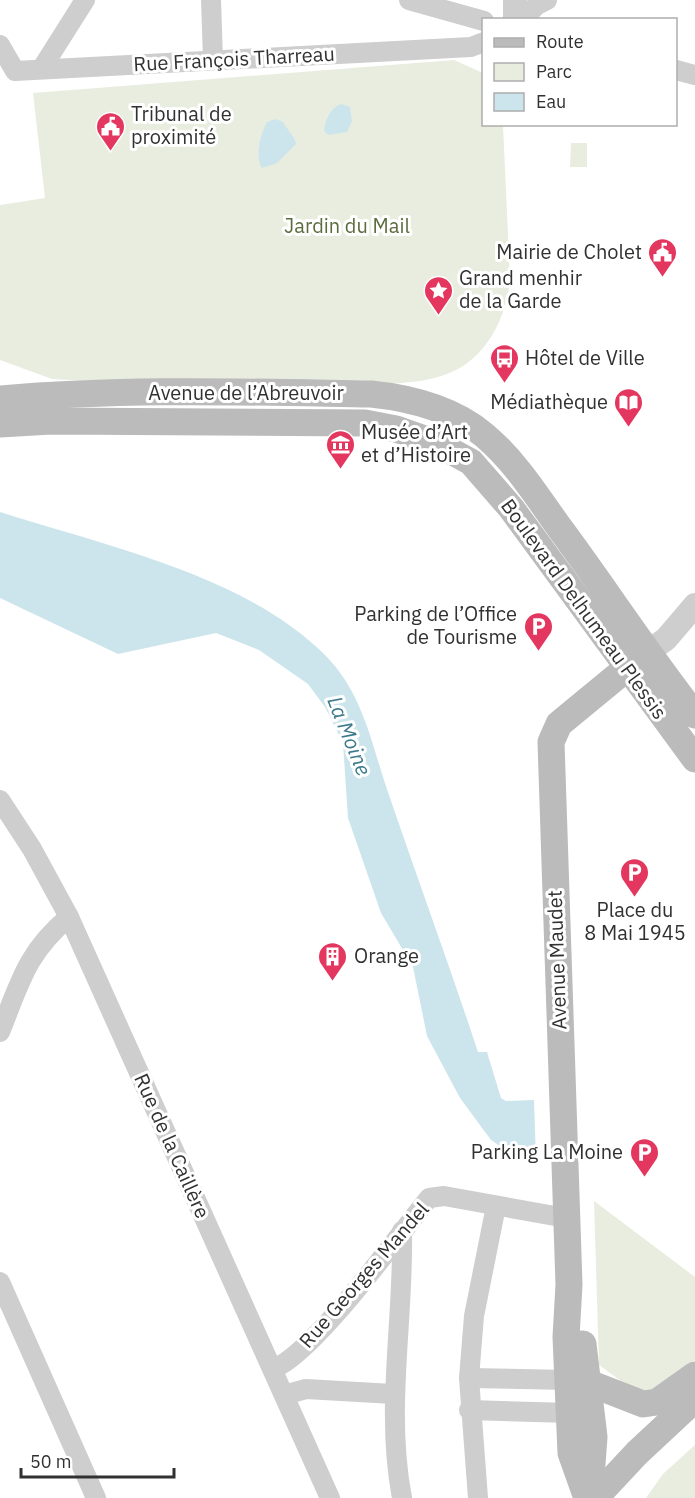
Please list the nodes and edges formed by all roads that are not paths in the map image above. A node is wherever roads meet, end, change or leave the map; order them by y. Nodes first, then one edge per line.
1 (85, 0) edge
2 (211, 0) edge
3 (409, 0) edge
4 (515, 0) edge
5 (547, 0) edge
6 (515, 18) edge
7 (524, 18) edge
8 (482, 21) edge
9 (482, 42) edge
10 (0, 45) edge
11 (213, 60) junction
12 (42, 68) junction
13 (677, 70) edge
14 (695, 75) edge
15 (0, 399) edge
16 (0, 424) edge
17 (484, 435) junction
18 (471, 462) junction
19 (695, 605) edge
20 (636, 660) junction
21 (695, 715) edge
22 (695, 759) edge
23 (0, 800) edge
24 (69, 917) junction
25 (0, 1032) edge
26 (496, 1206) junction
27 (566, 1218) junction
28 (402, 1231) junction
29 (0, 1282) edge
30 (273, 1369) junction
31 (695, 1375) edge
32 (469, 1378) junction
33 (579, 1382) junction
34 (393, 1394) junction
35 (284, 1395) junction
36 (695, 1399) edge
37 (469, 1410) junction
38 (570, 1413) junction
39 (96, 1498) edge
40 (330, 1498) edge
41 (402, 1498) edge
42 (477, 1498) edge
43 (588, 1498) edge
44 (595, 1498) edge

1 - 12 street
2 - 11 street
3 - 8 street
4 - 6 street
5 - 7 street
9 - 11 street, Rue François Tharreau
10 - 12 street, Rue François Tharreau
11 - 12 street, Rue François Tharreau
13 - 14 street
15 - 17 main road, Avenue de l’Abreuvoir
16 - 18 main road, Avenue de l’Abreuvoir
17 - 18 street
17 - 20 main road, Boulevard Delhumeau Plessis
18 - 20 main road, Boulevard Delhumeau Plessis
19 - 20 street
20 - 21 main road, Boulevard Delhumeau Plessis
20 - 22 main road, Boulevard Delhumeau Plessis
20 - 27 main road, Avenue Maudet
23 - 24 street, Rue de la Caillère
24 - 25 street
24 - 30 street, Rue de la Caillère
26 - 27 street, Rue Georges Mandel
26 - 28 street, Rue Georges Mandel
26 - 32 street
27 - 33 main road, Avenue Maudet
28 - 30 street, Rue Georges Mandel
28 - 34 street
29 - 39 street
30 - 35 street, Rue de la Caillère
31 - 33 main road
32 - 33 street
32 - 37 street
33 - 38 main road, Avenue Maudet
33 - 43 main road, Avenue Maudet
34 - 35 street
34 - 41 street
35 - 40 street, Rue de la Caillère
36 - 44 main road
37 - 38 street
37 - 42 street
38 - 43 main road, Avenue Maudet

